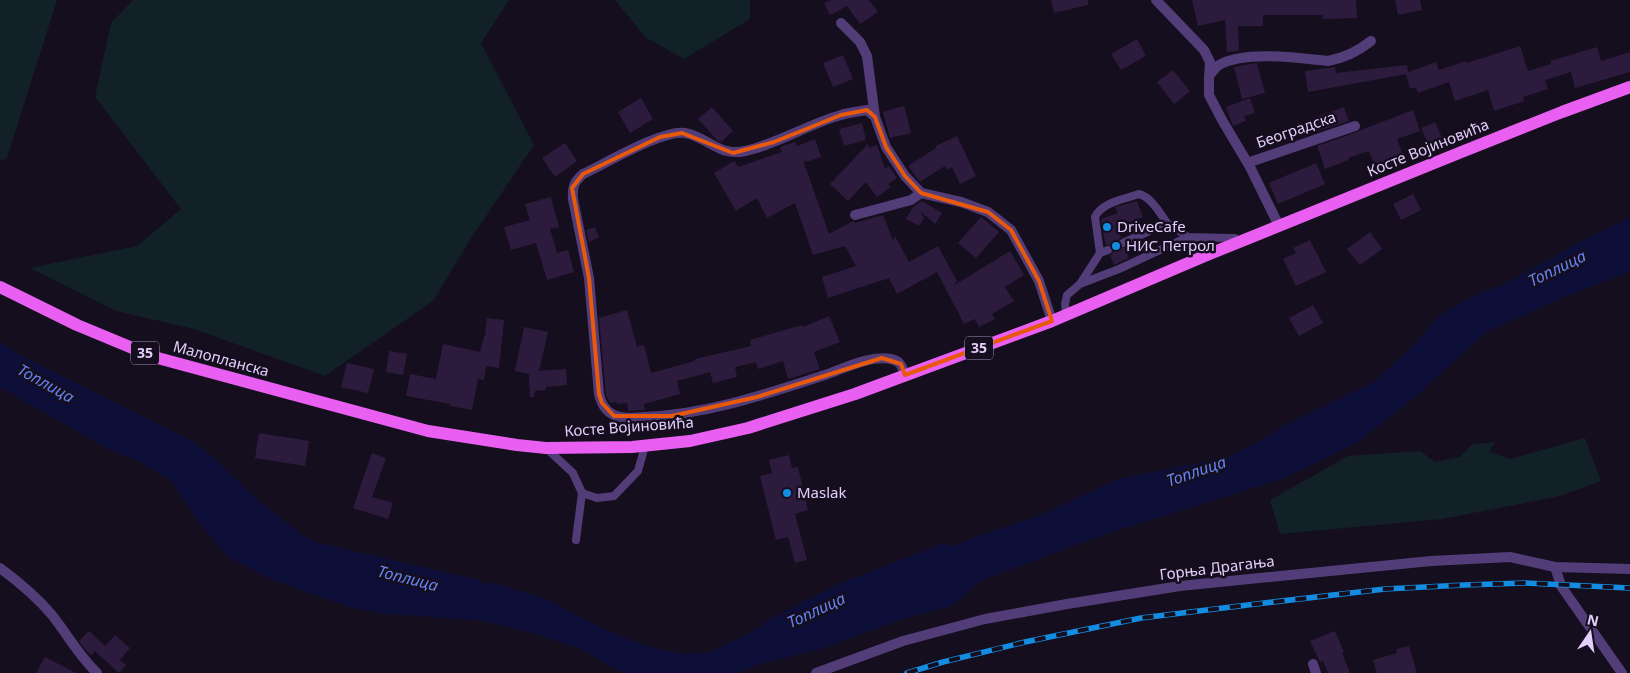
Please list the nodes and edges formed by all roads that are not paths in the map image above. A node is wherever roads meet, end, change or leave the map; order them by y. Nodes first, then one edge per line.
1 (1156, 0) edge
2 (842, 23) dead end
3 (1371, 41) dead end
4 (1208, 77) junction
5 (1630, 87) edge
6 (875, 116) junction
7 (1354, 126) dead end
8 (1250, 167) junction
9 (921, 193) junction
10 (855, 215) dead end
11 (1167, 223) junction
12 (1279, 226) junction
13 (1188, 238) junction
14 (1123, 242) dead end
15 (1239, 242) junction
16 (1080, 284) junction
17 (0, 286) edge
18 (1066, 315) junction
19 (1052, 321) junction
20 (905, 375) junction
21 (299, 396) joint
22 (645, 446) junction
23 (546, 448) junction
24 (582, 493) junction
25 (576, 540) dead end
26 (1556, 567) junction
27 (0, 568) edge
28 (1630, 569) edge
29 (97, 673) edge
30 (816, 673) edge
31 (1622, 673) edge

1 - 4 street, Београдска
2 - 6 street
3 - 4 street
4 - 8 street, Београдска
5 - 12 main road, Косте Војиновића / 35
6 - 9 street
6 - 20 street
7 - 8 street, Београдска
8 - 12 street, Београдска
9 - 10 street
9 - 19 street
11 - 13 lane
11 - 14 lane
11 - 16 lane
12 - 15 main road, Косте Војиновића / 35
13 - 15 lane
13 - 16 lane
15 - 18 main road, Косте Војиновића / 35
16 - 18 lane
17 - 21 main road, Малопланска / 35
18 - 19 main road, Косте Војиновића / 35
19 - 20 main road, Косте Војиновића / 35
20 - 22 main road, Косте Војиновића / 35
21 - 23 main road, Косте Војиновића / 35
22 - 23 main road, Косте Војиновића / 35
22 - 24 lane
23 - 24 lane
24 - 25 lane
26 - 28 street, Горња Драгања
26 - 30 street, Горња Драгања
26 - 31 street
27 - 29 street

